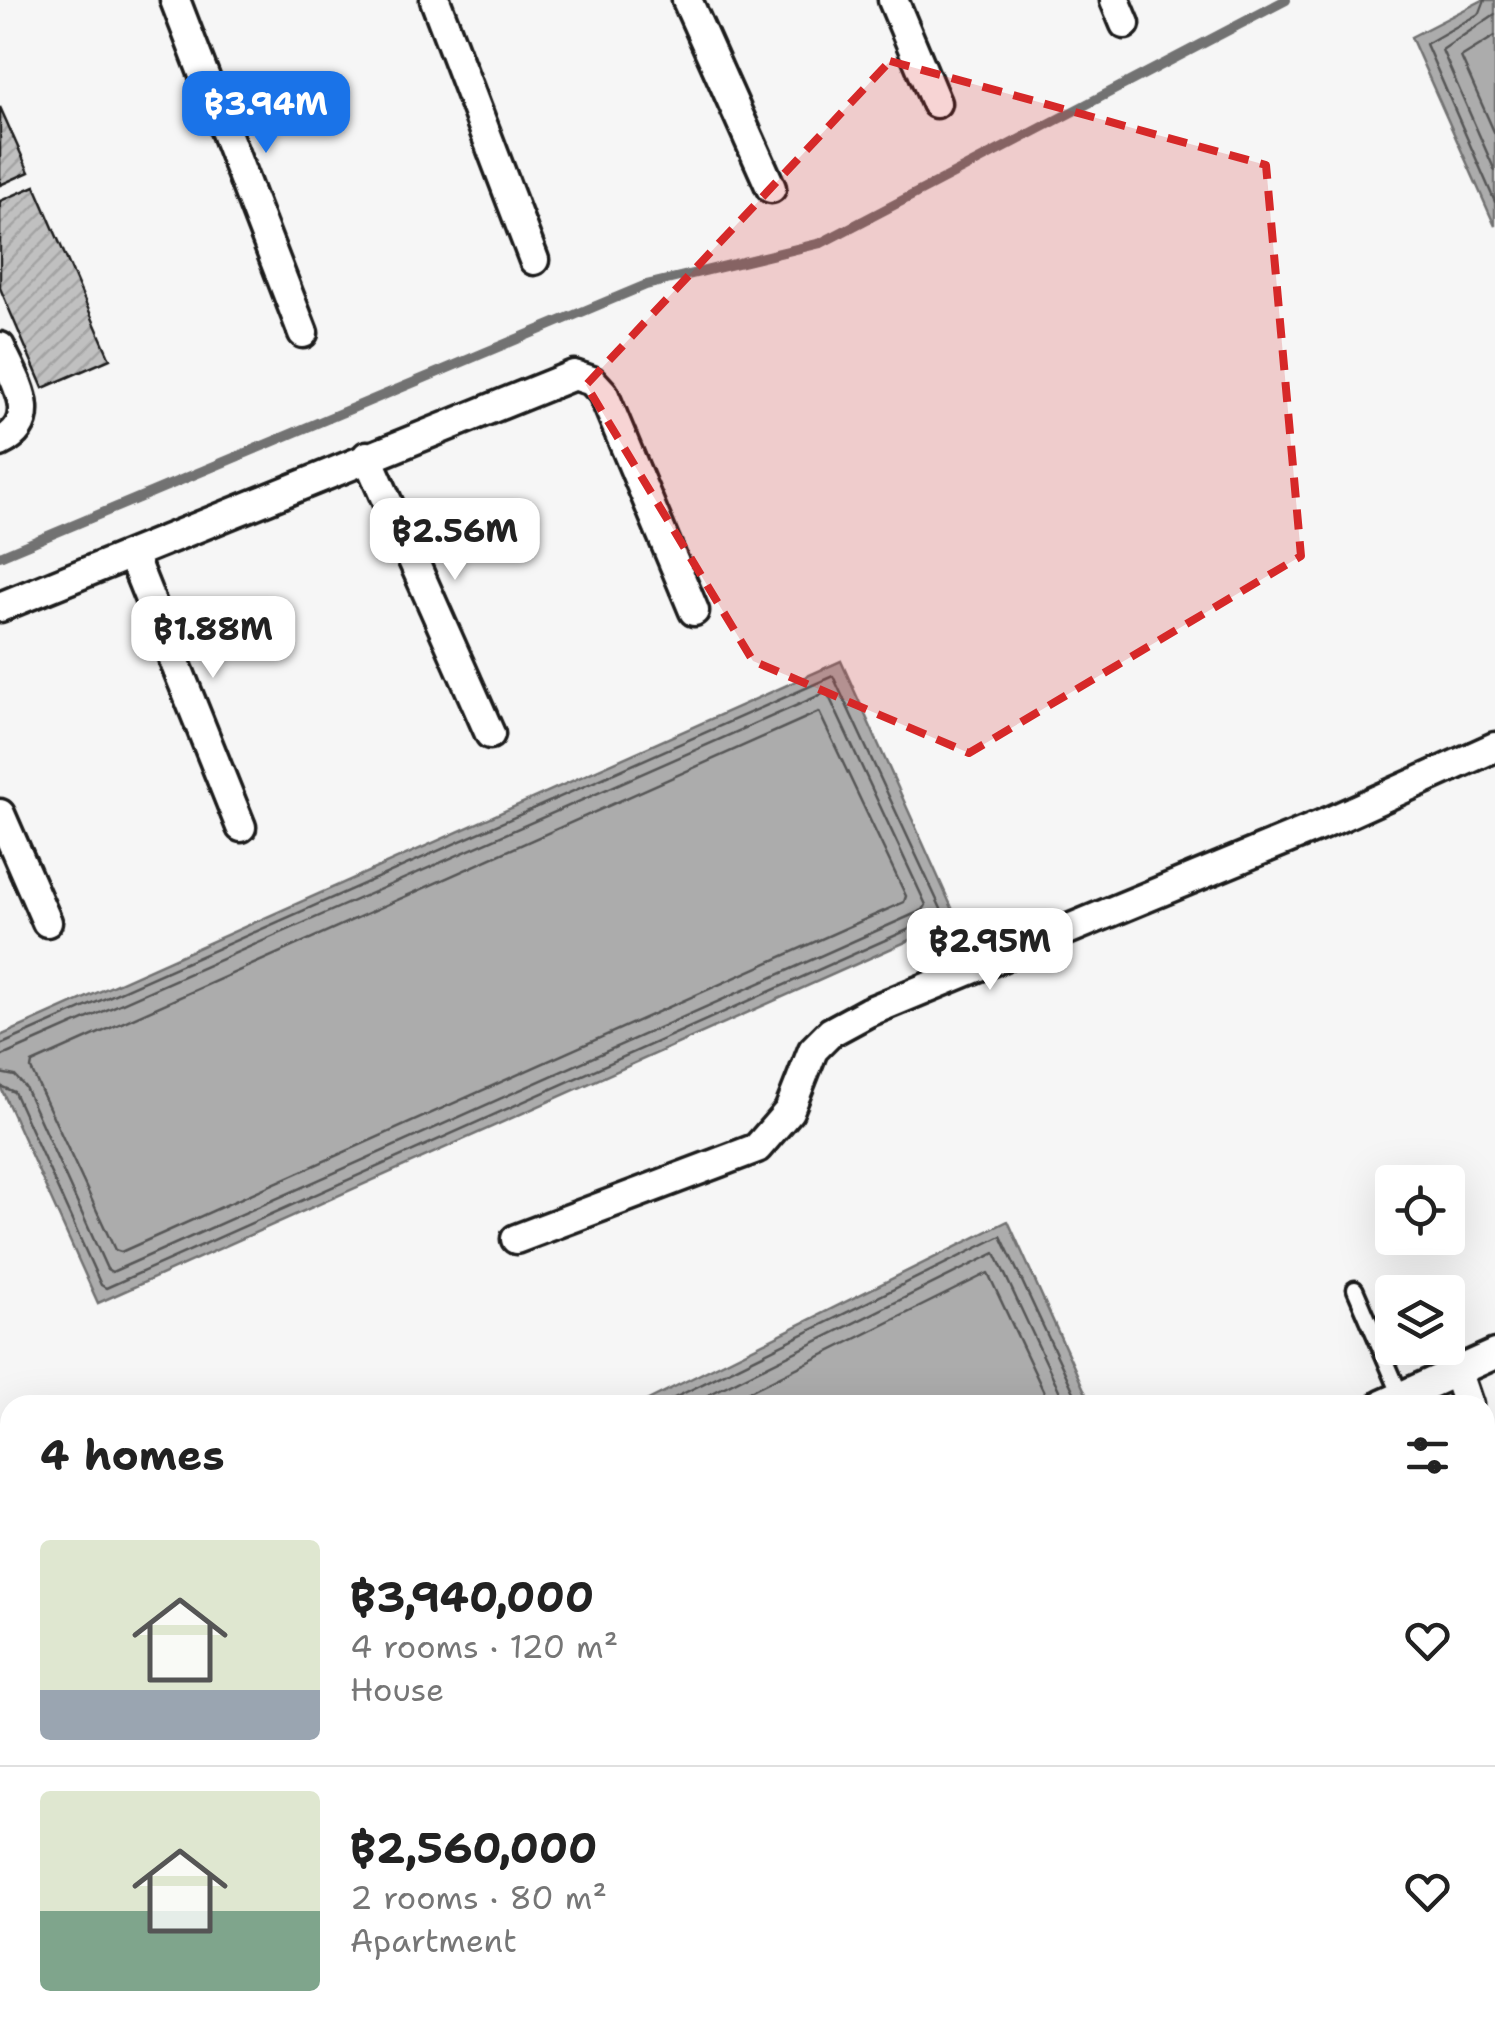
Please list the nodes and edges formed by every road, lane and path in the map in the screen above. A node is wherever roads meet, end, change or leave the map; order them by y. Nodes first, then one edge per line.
1 (175, 0) edge
2 (435, 0) edge
3 (688, 0) edge
4 (892, 0) edge
5 (936, 103) dead end
6 (771, 188) dead end
7 (534, 260) dead end
8 (303, 334) dead end
9 (0, 347) edge
10 (0, 442) edge
11 (367, 456) junction
12 (132, 556) junction
13 (0, 607) edge
14 (694, 612) dead end
15 (490, 734) dead end
16 (1495, 747) edge
17 (0, 814) edge
18 (242, 827) dead end
19 (47, 922) dead end
20 (516, 1239) dead end
21 (1355, 1288) dead end
22 (1495, 1354) edge
23 (1456, 1370) junction
24 (1389, 1395) edge
25 (1402, 1395) edge
26 (1465, 1395) edge

1 - 8 street
2 - 7 street
3 - 6 street
4 - 5 street
9 - 10 street
11 - 12 street
11 - 14 street
11 - 15 street
12 - 13 street
12 - 18 street
16 - 20 street
17 - 19 street
21 - 24 lane
22 - 23 street
23 - 25 street
23 - 26 street

